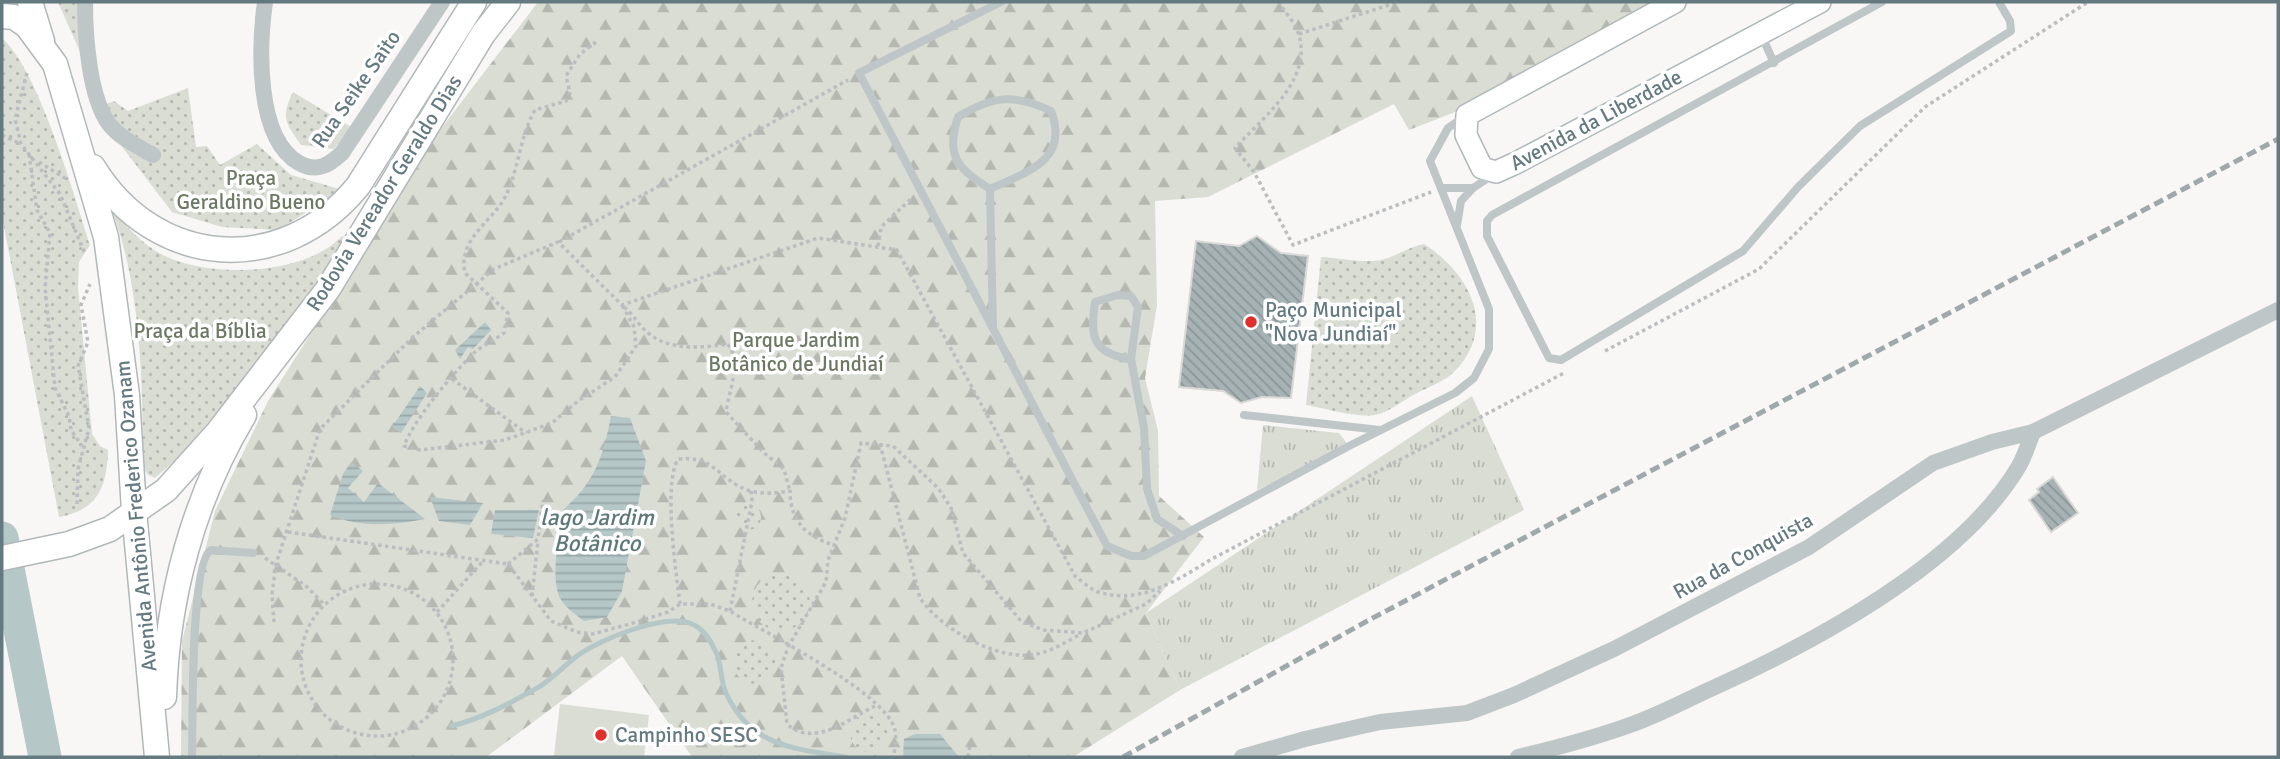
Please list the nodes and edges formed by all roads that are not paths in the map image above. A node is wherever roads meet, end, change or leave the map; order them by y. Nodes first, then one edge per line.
1 (30, 2) edge
2 (85, 2) edge
3 (265, 2) edge
4 (442, 2) edge
5 (474, 2) edge
6 (509, 2) edge
7 (1001, 2) edge
8 (1675, 2) edge
9 (1820, 2) edge
10 (1882, 2) edge
11 (1999, 2) edge
12 (2, 16) edge
13 (1760, 32) junction
14 (43, 45) junction
15 (1774, 63) junction
16 (1467, 115) junction
17 (82, 149) junction
18 (153, 155) dead end
19 (1496, 172) junction
20 (1441, 188) junction
21 (1473, 188) junction
22 (990, 189) junction
23 (1459, 239) junction
24 (2278, 310) edge
25 (993, 331) junction
26 (1131, 359) junction
27 (269, 366) junction
28 (114, 378) dead end
29 (1244, 415) dead end
30 (1380, 430) junction
31 (2033, 432) junction
32 (130, 433) junction
33 (134, 511) junction
34 (1183, 536) junction
35 (253, 553) road end
36 (2, 558) edge
37 (160, 757) edge
38 (192, 757) edge
39 (1242, 757) edge
40 (1518, 757) edge

1 - 14 main road
2 - 18 street
3 - 4 street, Rua Seike Saito
5 - 17 main road, Rodovia Vereador Geraldo Dias
6 - 27 main road, Rodovia Vereador Geraldo Dias
7 - 25 lane
8 - 16 street
9 - 13 street, Avenida da Liberdade
10 - 15 lane
11 - 15 lane
12 - 14 main road, Avenida Antônio Frederico Ozanam
13 - 15 lane
13 - 19 street, Avenida da Liberdade
14 - 17 main road, Avenida Antônio Frederico Ozanam
16 - 19 street, Avenida da Liberdade
16 - 20 lane
17 - 32 main road, Avenida Antônio Frederico Ozanam
19 - 21 lane
20 - 21 lane
20 - 23 lane
21 - 23 lane
22 - 22 lane
22 - 25 lane
23 - 30 lane
24 - 31 street, Rua da Conquista
25 - 34 lane
26 - 26 lane
26 - 34 lane
27 - 33 main road, Rodovia Vereador Geraldo Dias
27 - 37 main road
28 - 32 lane
29 - 30 lane
30 - 34 lane
31 - 39 street, Rua da Conquista
31 - 40 street
32 - 33 main road, Avenida Antônio Frederico Ozanam
33 - 36 main road, Rodovia Vereador Geraldo Dias
33 - 37 main road, Avenida Antônio Frederico Ozanam
35 - 38 lane

